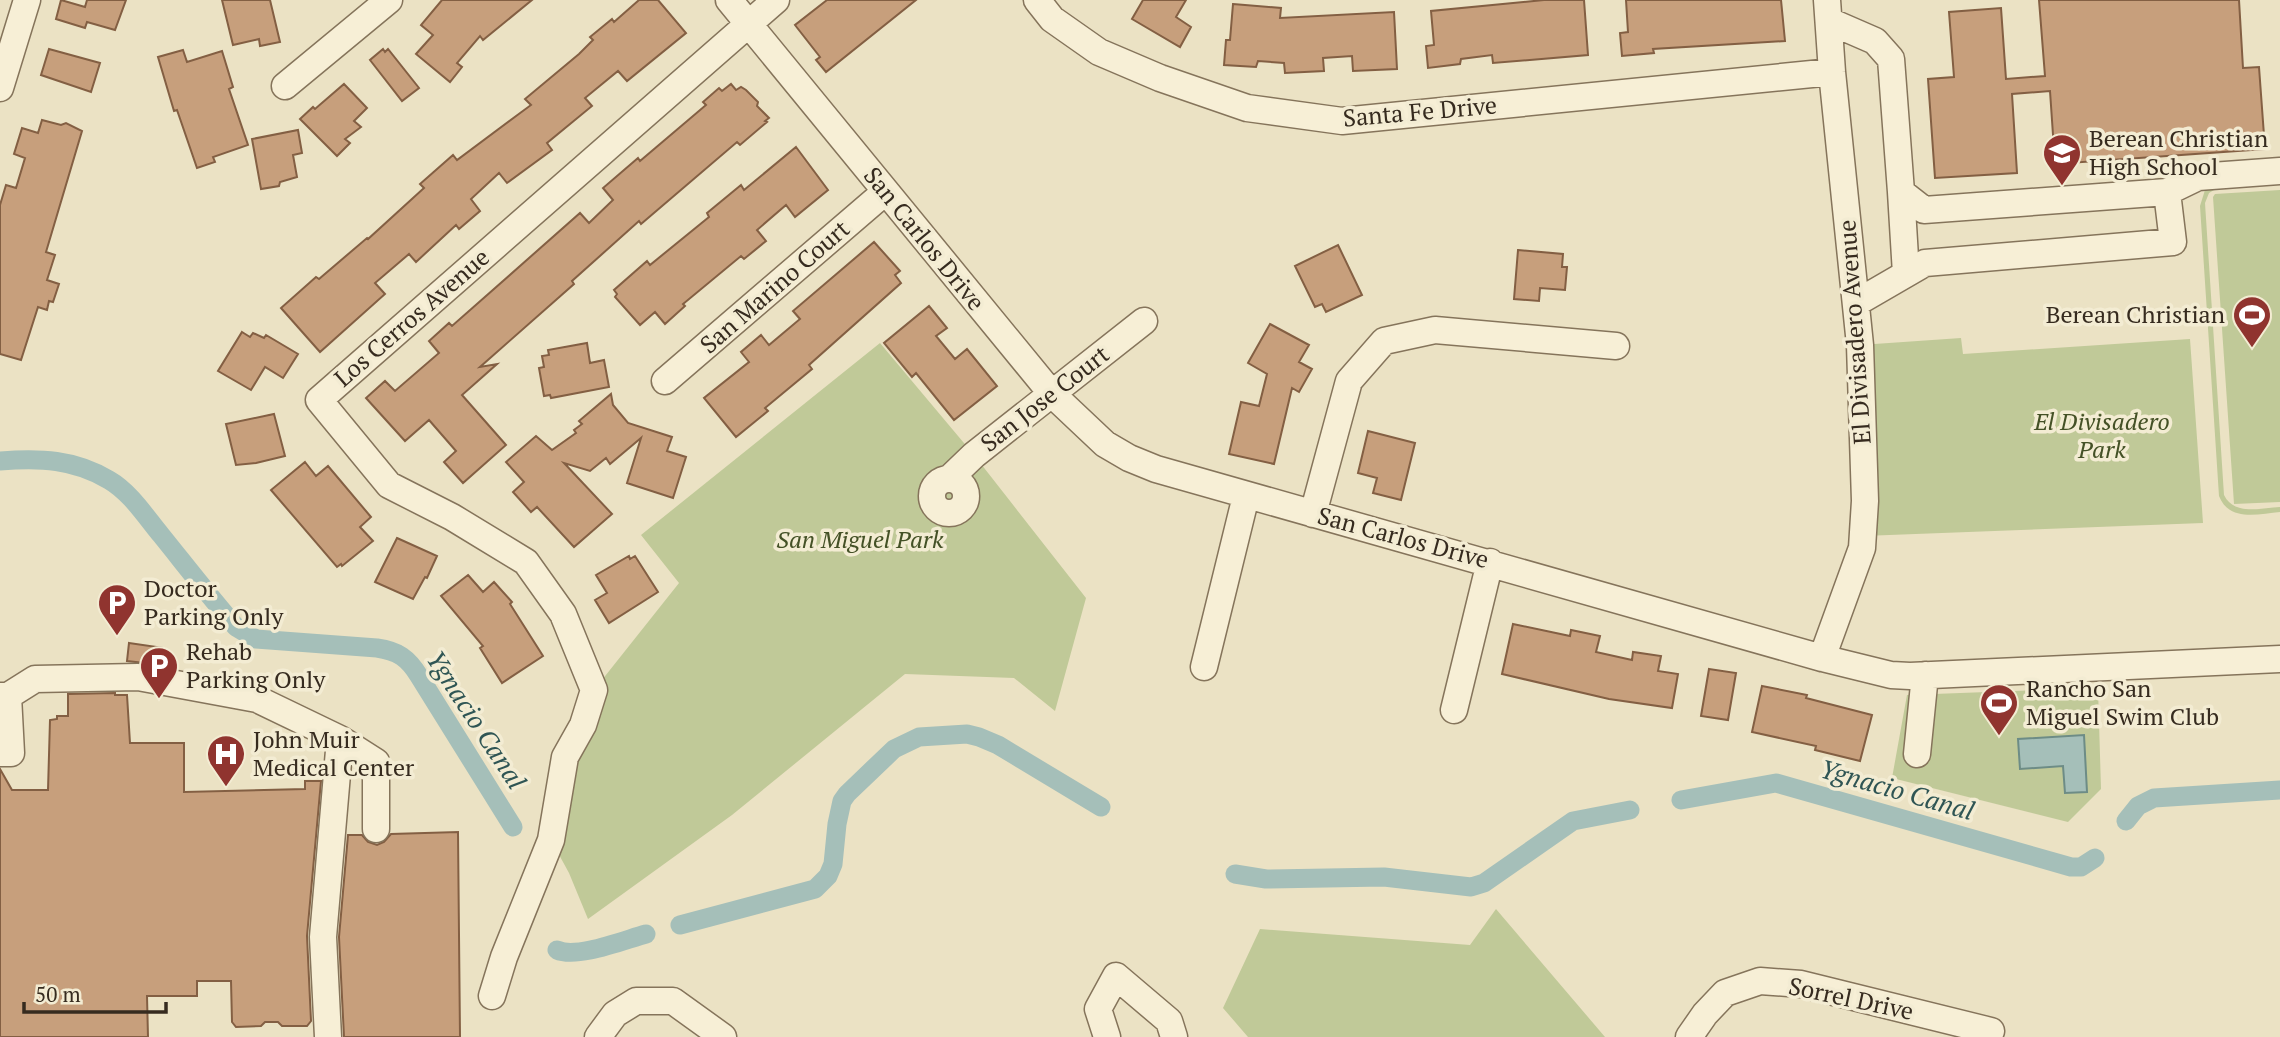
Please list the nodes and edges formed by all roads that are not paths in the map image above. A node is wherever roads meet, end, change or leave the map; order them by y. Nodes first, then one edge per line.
1 (27, 0) edge
2 (389, 0) edge
3 (729, 0) edge
4 (776, 0) edge
5 (1037, 0) edge
6 (1828, 11) edge
7 (748, 23) junction
8 (1832, 72) junction
9 (285, 86) dead end
10 (0, 88) edge
11 (2280, 171) edge
12 (1900, 191) junction
13 (886, 192) junction
14 (2167, 192) junction
15 (1906, 274) junction
16 (1856, 303) junction
17 (1144, 321) dead end
18 (1616, 346) dead end
19 (665, 381) dead end
20 (1052, 394) junction
21 (949, 479) dead end
22 (1246, 496) junction
23 (1313, 514) junction
24 (1490, 562) junction
25 (1822, 658) junction
26 (2280, 659) edge
27 (1203, 667) dead end
28 (1925, 675) junction
29 (4, 696) edge
30 (1454, 710) dead end
31 (340, 739) junction
32 (0, 753) edge
33 (1917, 754) dead end
34 (376, 829) dead end
35 (492, 996) dead end
36 (1991, 1031) dead end
37 (328, 1037) edge
38 (598, 1037) edge
39 (723, 1037) edge
40 (1107, 1037) edge
41 (1174, 1037) edge
42 (1689, 1037) edge

1 - 10 street
2 - 9 street
3 - 7 street, San Carlos Drive
4 - 7 street, Los Cerros Avenue
5 - 8 street, Santa Fe Drive
6 - 8 street, El Divisadero Avenue
6 - 12 street
7 - 13 street, San Carlos Drive
7 - 35 street, Los Cerros Avenue
8 - 16 street, El Divisadero Avenue
11 - 14 street
12 - 14 street
12 - 15 street
13 - 19 street, San Marino Court
13 - 20 street, San Carlos Drive
14 - 15 street
15 - 16 street
16 - 25 street, El Divisadero Avenue
17 - 20 street, San Jose Court
18 - 23 street
20 - 21 street, San Jose Court
20 - 22 street, San Carlos Drive
22 - 23 street, San Carlos Drive
22 - 27 street
23 - 24 street, San Carlos Drive
24 - 25 street, San Carlos Drive
24 - 30 street
25 - 28 street, San Carlos Drive
26 - 28 street, San Carlos Drive
28 - 33 street
29 - 31 street
29 - 32 street
31 - 34 street
31 - 37 street
36 - 42 street, Sorrel Drive
38 - 39 street
40 - 41 street

